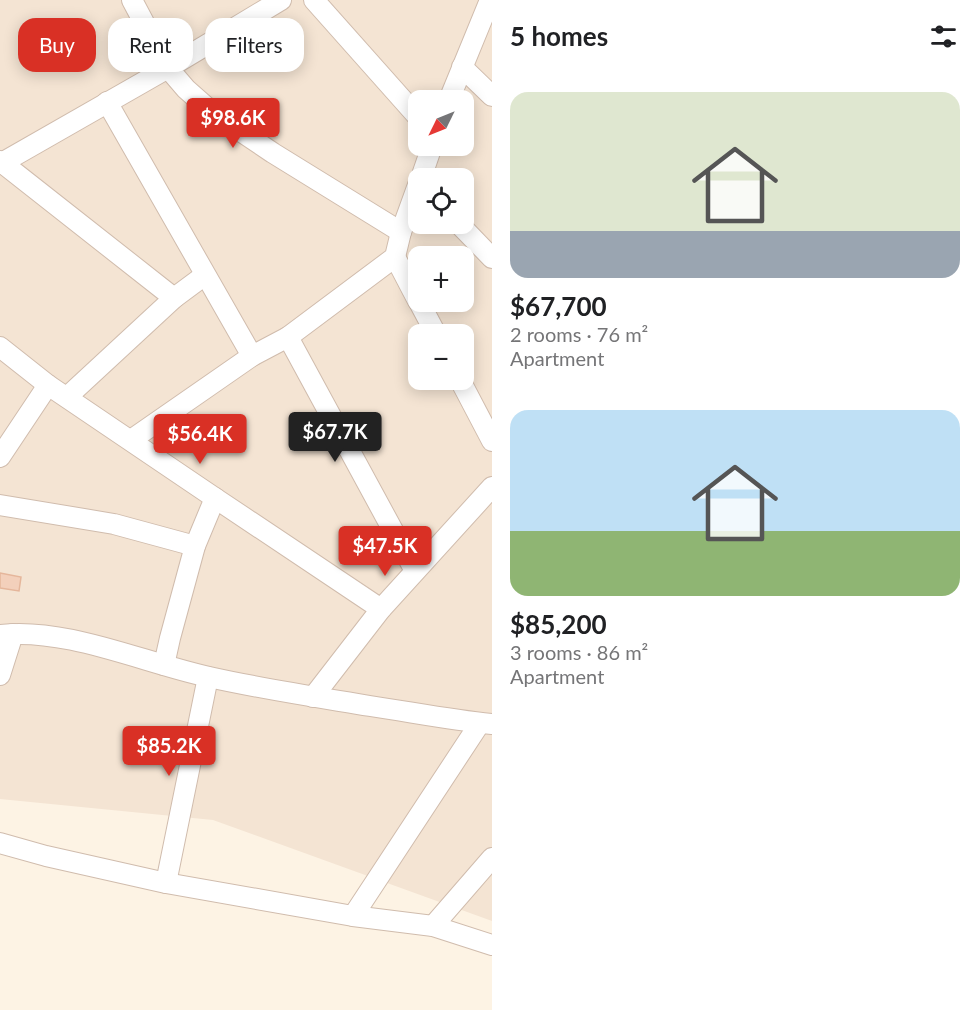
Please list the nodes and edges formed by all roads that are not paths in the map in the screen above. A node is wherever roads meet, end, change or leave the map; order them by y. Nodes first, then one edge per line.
1 (132, 0) edge
2 (281, 0) edge
3 (314, 0) edge
4 (490, 0) edge
5 (142, 18) edge
6 (193, 53) edge
7 (462, 67) junction
8 (161, 72) edge
9 (171, 72) edge
10 (453, 90) edge
11 (492, 96) edge
12 (107, 102) junction
13 (408, 106) edge
14 (1, 163) edge
15 (408, 213) edge
16 (401, 232) junction
17 (469, 234) edge
18 (395, 257) junction
19 (492, 258) edge
20 (205, 275) junction
21 (408, 281) edge
22 (174, 298) junction
23 (288, 337) junction
24 (0, 347) edge
25 (252, 357) junction
26 (48, 385) junction
27 (465, 390) edge
28 (67, 397) junction
29 (131, 440) junction
30 (492, 441) edge
31 (0, 457) edge
32 (492, 487) edge
33 (215, 498) junction
34 (0, 505) edge
35 (195, 546) junction
36 (415, 572) junction
37 (381, 609) junction
38 (7, 635) edge
39 (164, 665) junction
40 (0, 675) edge
41 (208, 677) junction
42 (313, 696) junction
43 (486, 724) edge
44 (0, 843) edge
45 (492, 858) edge
46 (166, 883) junction
47 (352, 916) junction
48 (433, 926) junction
49 (492, 945) edge

1 - 5 street
2 - 6 street
3 - 13 street
4 - 7 street
7 - 10 street
7 - 11 street
8 - 12 street
9 - 16 street
12 - 14 street
12 - 20 street
14 - 22 street
15 - 16 street
16 - 18 street
17 - 19 street
18 - 21 street
18 - 23 street
20 - 22 street
20 - 25 street
22 - 28 street
23 - 25 street
23 - 36 street
24 - 26 street
25 - 29 street
26 - 28 street
26 - 31 street
27 - 30 street
28 - 29 street
29 - 33 street
32 - 36 street
33 - 35 street
33 - 37 street
34 - 35 street
35 - 39 street
36 - 37 street
37 - 42 street
38 - 39 street
38 - 40 street
39 - 41 street
41 - 42 street
41 - 46 street
42 - 43 street
43 - 47 street
44 - 46 street
45 - 48 street
46 - 47 street
47 - 48 street
48 - 49 street

